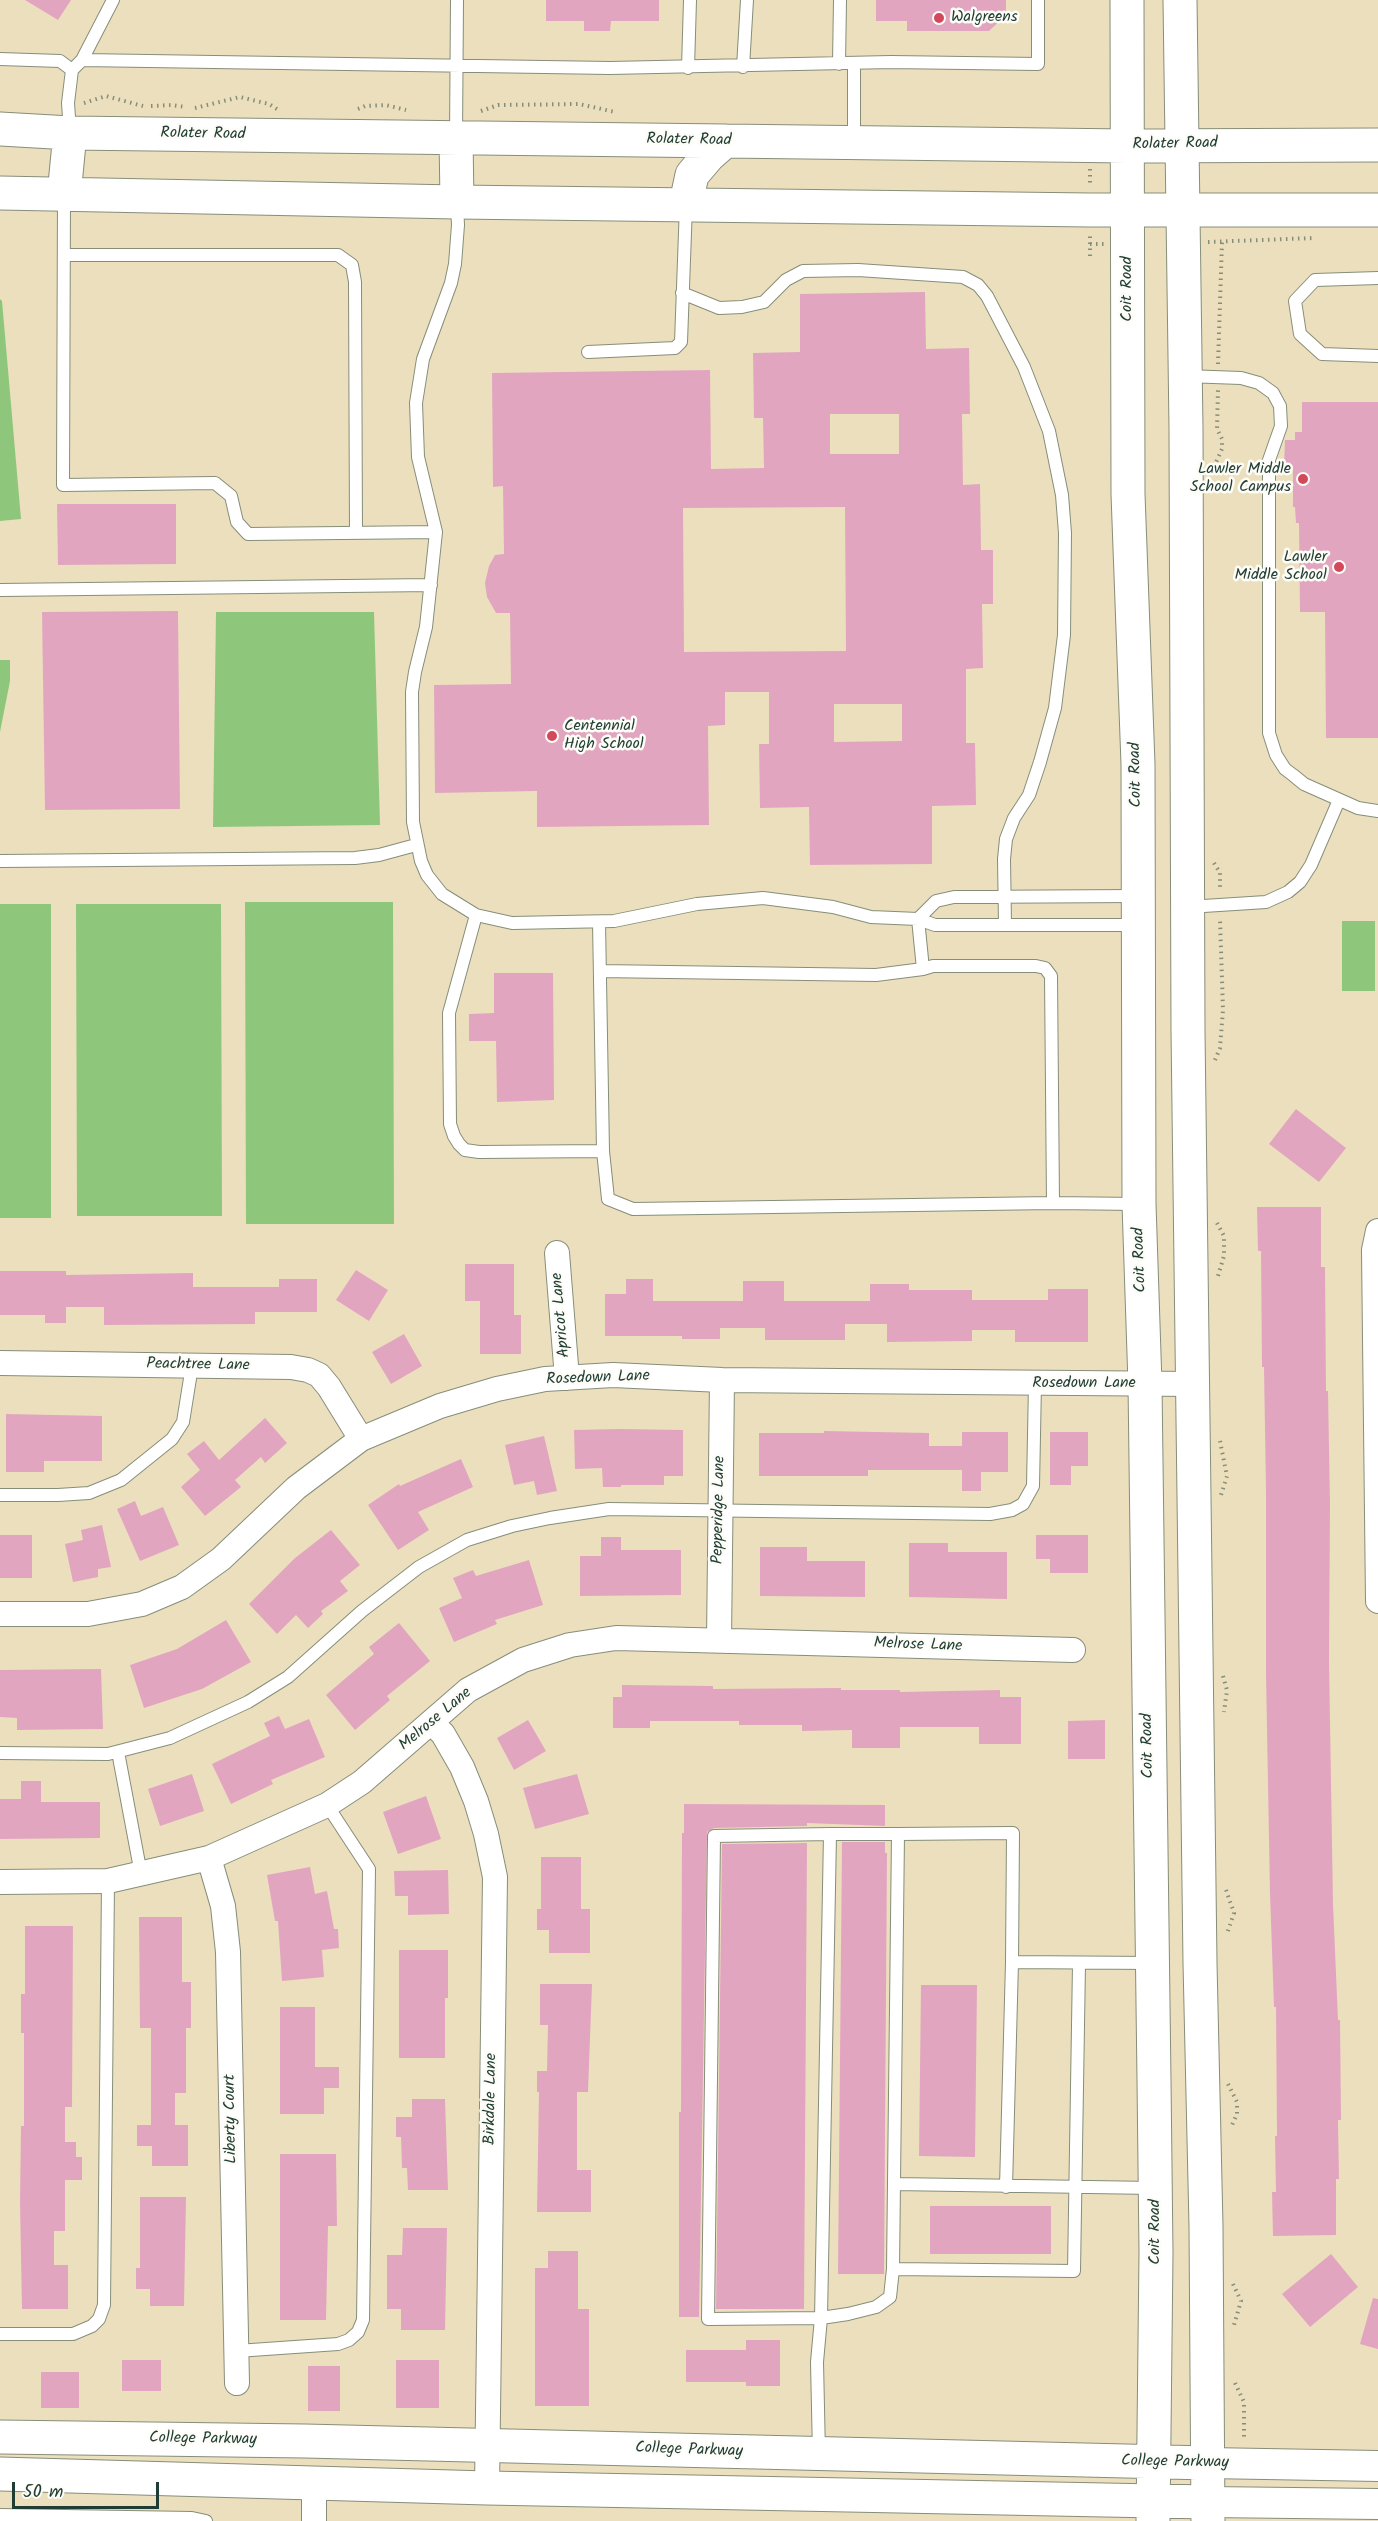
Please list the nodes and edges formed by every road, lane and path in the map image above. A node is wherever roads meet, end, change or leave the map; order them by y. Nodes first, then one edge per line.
1 (113, 0) edge
2 (457, 0) edge
3 (690, 0) edge
4 (747, 0) edge
5 (840, 0) edge
6 (1038, 0) edge
7 (1127, 0) edge
8 (1180, 0) edge
9 (0, 59) edge
10 (82, 60) junction
11 (854, 63) junction
12 (839, 64) junction
13 (456, 66) junction
14 (743, 67) junction
15 (688, 68) junction
16 (72, 70) junction
17 (0, 129) edge
18 (70, 133) junction
19 (456, 137) junction
20 (725, 141) junction
21 (854, 142) junction
22 (1090, 145) junction
23 (1181, 145) junction
24 (1378, 145) edge
25 (1127, 146) junction
26 (0, 193) edge
27 (64, 195) junction
28 (457, 202) junction
29 (686, 203) junction
30 (1090, 210) junction
31 (1128, 210) junction
32 (1182, 210) junction
33 (1214, 210) junction
34 (1378, 210) edge
35 (1318, 238) dead end
36 (1222, 242) junction
37 (64, 255) junction
38 (1090, 256) dead end
39 (1378, 278) edge
40 (682, 292) junction
41 (588, 352) dead end
42 (1378, 356) edge
43 (1185, 376) junction
44 (1218, 377) junction
45 (1214, 476) dead end
46 (356, 532) junction
47 (436, 532) junction
48 (431, 585) junction
49 (0, 590) edge
50 (1339, 800) junction
51 (1378, 811) edge
52 (416, 845) junction
53 (1213, 854) dead end
54 (0, 861) edge
55 (1220, 886) dead end
56 (1004, 897) junction
57 (1186, 907) junction
58 (1139, 910) junction
59 (476, 915) junction
60 (918, 919) junction
61 (599, 922) junction
62 (1005, 924) junction
63 (923, 969) junction
64 (600, 971) junction
65 (603, 1151) junction
66 (1053, 1203) junction
67 (1139, 1204) junction
68 (1378, 1231) edge
69 (556, 1253) dead end
70 (0, 1363) edge
71 (192, 1366) junction
72 (567, 1378) junction
73 (722, 1380) junction
74 (1035, 1384) junction
75 (1145, 1384) junction
76 (1192, 1384) junction
77 (361, 1438) junction
78 (1377, 1465) edge
79 (0, 1496) edge
80 (720, 1509) junction
81 (1378, 1601) edge
82 (0, 1614) edge
83 (719, 1640) junction
84 (1073, 1650) dead end
85 (432, 1724) junction
86 (118, 1752) junction
87 (0, 1753) edge
88 (327, 1805) junction
89 (830, 1834) junction
90 (898, 1834) junction
91 (209, 1858) junction
92 (141, 1874) junction
93 (108, 1881) junction
94 (0, 1882) edge
95 (1012, 1962) junction
96 (1152, 1963) junction
97 (1200, 1963) junction
98 (1079, 1964) junction
99 (894, 2184) junction
100 (1006, 2187) junction
101 (1075, 2188) junction
102 (1155, 2188) junction
103 (892, 2269) junction
104 (820, 2318) junction
105 (0, 2334) edge
106 (237, 2351) junction
107 (237, 2383) dead end
108 (0, 2437) edge
109 (488, 2445) junction
110 (819, 2455) junction
111 (1154, 2462) junction
112 (1208, 2463) junction
113 (1378, 2466) edge
114 (0, 2474) edge
115 (314, 2482) junction
116 (487, 2488) junction
117 (820, 2495) junction
118 (1378, 2504) edge
119 (1153, 2511) edge
120 (1208, 2512) edge
121 (0, 2515) edge
122 (206, 2521) edge
123 (314, 2521) edge

1 - 10 lane
2 - 13 lane
3 - 15 lane
4 - 14 lane
5 - 12 lane
6 - 11 lane
7 - 25 main road, Coit Road
8 - 23 main road
9 - 16 lane
10 - 13 lane
10 - 16 lane
11 - 12 lane
11 - 21 lane
12 - 14 lane
13 - 15 lane
13 - 19 lane
14 - 15 lane
16 - 18 lane
17 - 18 main road, Rolater Road
18 - 19 main road, Rolater Road
18 - 27 main road
19 - 20 main road, Rolater Road
19 - 28 main road
20 - 21 main road, Rolater Road
20 - 29 main road
21 - 22 main road, Rolater Road
22 - 25 main road, Rolater Road
22 - 30 path
23 - 24 main road, Rolater Road
23 - 25 main road, Rolater Road
23 - 32 main road
25 - 31 main road, Coit Road
26 - 27 main road
27 - 28 main road
27 - 37 lane
28 - 29 main road
28 - 47 lane
29 - 30 main road
29 - 40 lane
30 - 31 main road
30 - 38 path
31 - 32 main road
31 - 58 main road, Coit Road
32 - 33 main road
32 - 43 main road
33 - 34 main road
33 - 36 path
35 - 36 path
36 - 44 path
37 - 46 lane
37 - 46 lane
39 - 42 lane
40 - 41 lane
40 - 56 lane
43 - 44 lane
43 - 57 main road
44 - 45 path
44 - 50 lane
46 - 47 lane
47 - 48 lane
48 - 49 lane
48 - 52 lane
50 - 51 lane
50 - 57 lane
52 - 54 lane
52 - 59 lane
53 - 55 path
56 - 58 lane
56 - 60 lane
56 - 62 lane
57 - 58 main road
57 - 76 main road
58 - 62 lane
58 - 67 main road, Coit Road
59 - 61 lane
59 - 65 lane
60 - 61 lane
60 - 62 lane
60 - 63 lane
61 - 64 lane
63 - 64 lane
63 - 66 lane
64 - 65 lane
65 - 66 lane
66 - 67 lane
67 - 75 main road, Coit Road
68 - 78 street
69 - 72 street, Apricot Lane
70 - 71 street, Peachtree Lane
71 - 77 street, Peachtree Lane
71 - 79 lane
72 - 73 street, Rosedown Lane
72 - 77 street, Rosedown Lane
73 - 74 street, Rosedown Lane
73 - 80 street, Pepperidge Lane
74 - 75 street, Rosedown Lane
74 - 80 lane
75 - 76 street, Rosedown Lane
75 - 96 main road, Coit Road
76 - 97 main road
77 - 82 street, Rosedown Lane
78 - 81 street
80 - 83 street, Pepperidge Lane
80 - 86 lane
83 - 84 street, Melrose Lane
83 - 85 street, Melrose Lane
85 - 88 street, Melrose Lane
85 - 109 street, Birkdale Lane
86 - 87 lane
86 - 92 lane
88 - 91 street, Melrose Lane
88 - 106 lane
89 - 90 lane
89 - 104 lane
89 - 104 lane
90 - 95 lane
90 - 99 lane
91 - 92 street, Melrose Lane
91 - 106 street, Liberty Court
92 - 93 street, Melrose Lane
93 - 94 street, Melrose Lane
93 - 105 lane
95 - 98 lane
95 - 100 lane
96 - 97 main road
96 - 98 lane
96 - 102 main road, Coit Road
97 - 112 main road
98 - 101 lane
99 - 100 lane
99 - 103 lane
100 - 101 lane
101 - 102 lane
101 - 103 lane
102 - 111 main road, Coit Road
103 - 104 lane
104 - 110 lane
106 - 107 street, Liberty Court
108 - 109 main road, College Parkway
109 - 110 main road, College Parkway
109 - 116 street, Birkdale Lane
110 - 111 main road, College Parkway
110 - 117 main road
111 - 112 main road, College Parkway
111 - 119 main road, Coit Road
112 - 113 street, College Parkway
112 - 120 main road
114 - 115 main road
115 - 116 main road
115 - 123 street
116 - 117 main road
117 - 119 main road
118 - 120 street
119 - 120 main road
121 - 122 lane

